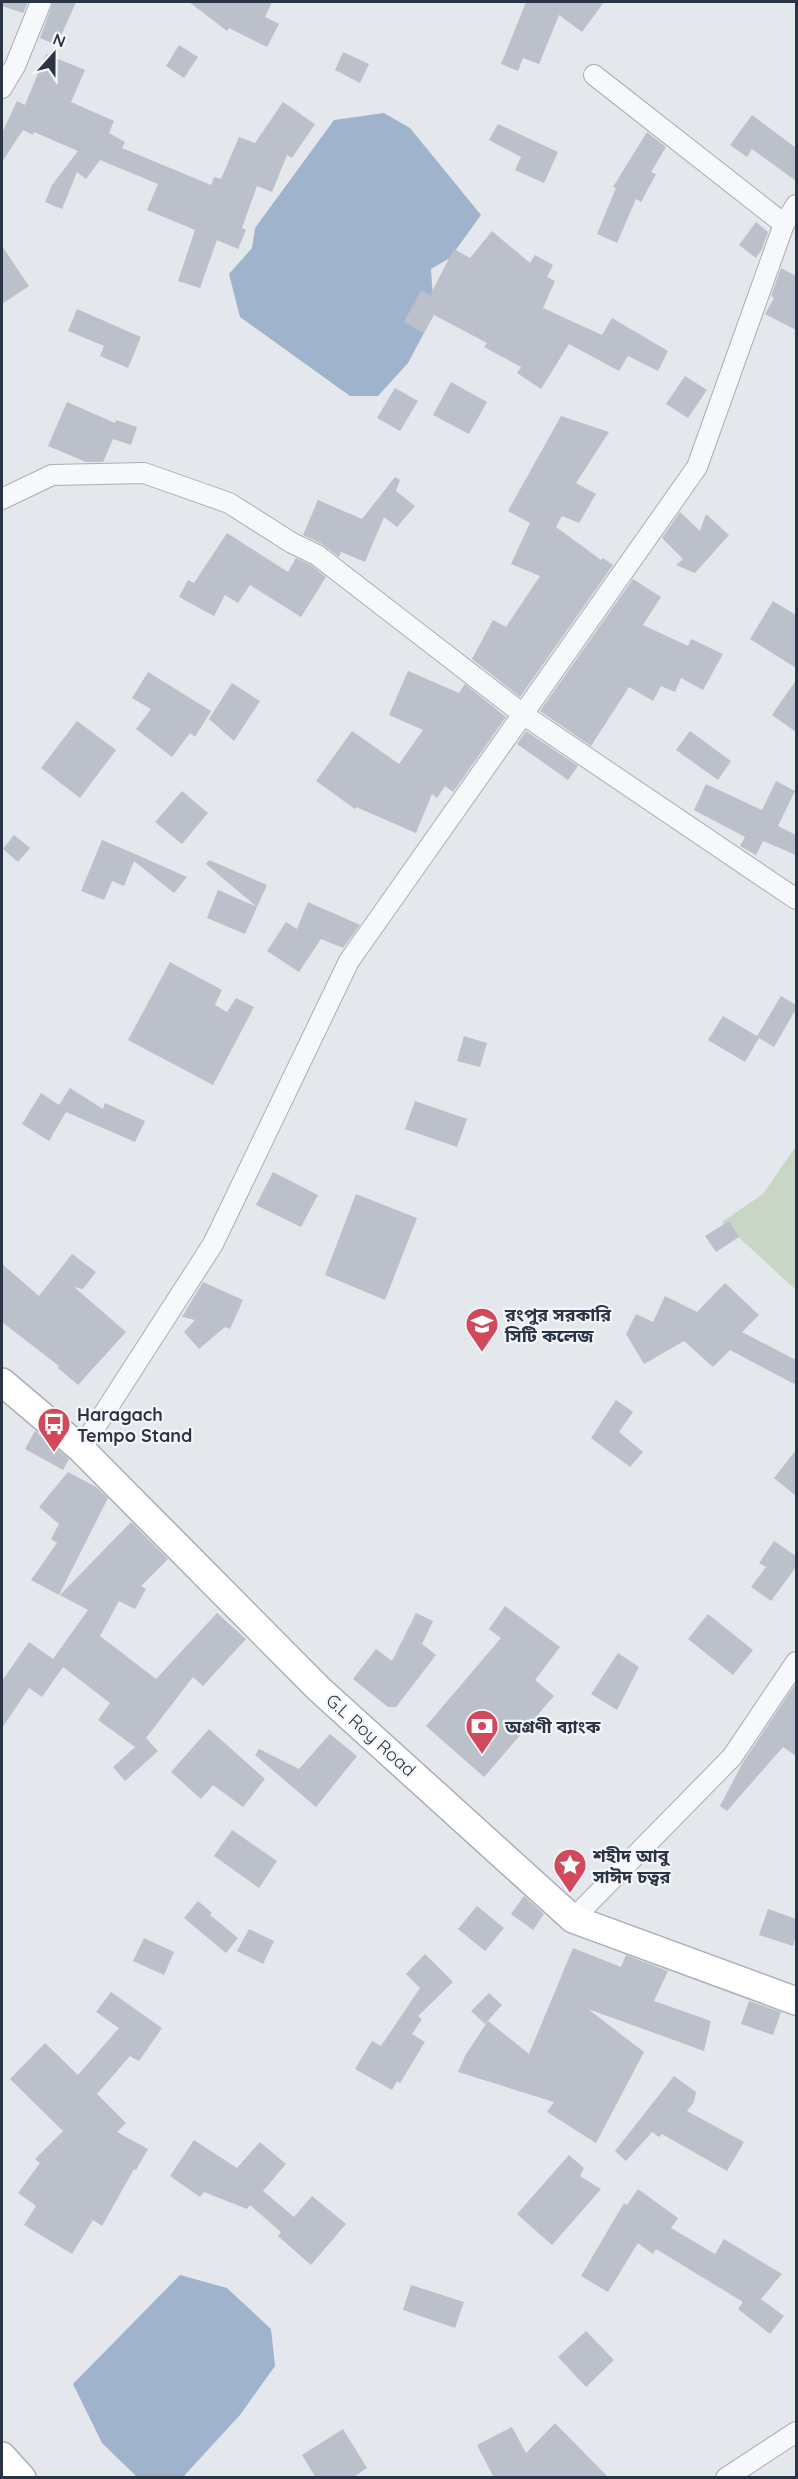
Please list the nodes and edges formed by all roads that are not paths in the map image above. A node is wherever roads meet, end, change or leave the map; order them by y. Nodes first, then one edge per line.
1 (41, 2) edge
2 (594, 75) dead end
3 (2, 88) edge
4 (796, 205) edge
5 (784, 224) junction
6 (2, 499) edge
7 (524, 715) junction
8 (796, 899) edge
9 (2, 1382) edge
10 (81, 1449) junction
11 (796, 1662) edge
12 (573, 1919) junction
13 (796, 2001) edge
14 (796, 2432) edge
15 (2, 2456) edge
16 (22, 2478) edge
17 (726, 2478) edge

1 - 3 street
2 - 5 street
4 - 5 street
5 - 7 street
6 - 7 street
7 - 8 street
7 - 10 street
9 - 10 main road, G.L Roy Road
10 - 12 main road, G.L Roy Road
11 - 12 street
12 - 13 main road, G.L Roy Road
14 - 17 street
15 - 16 main road

